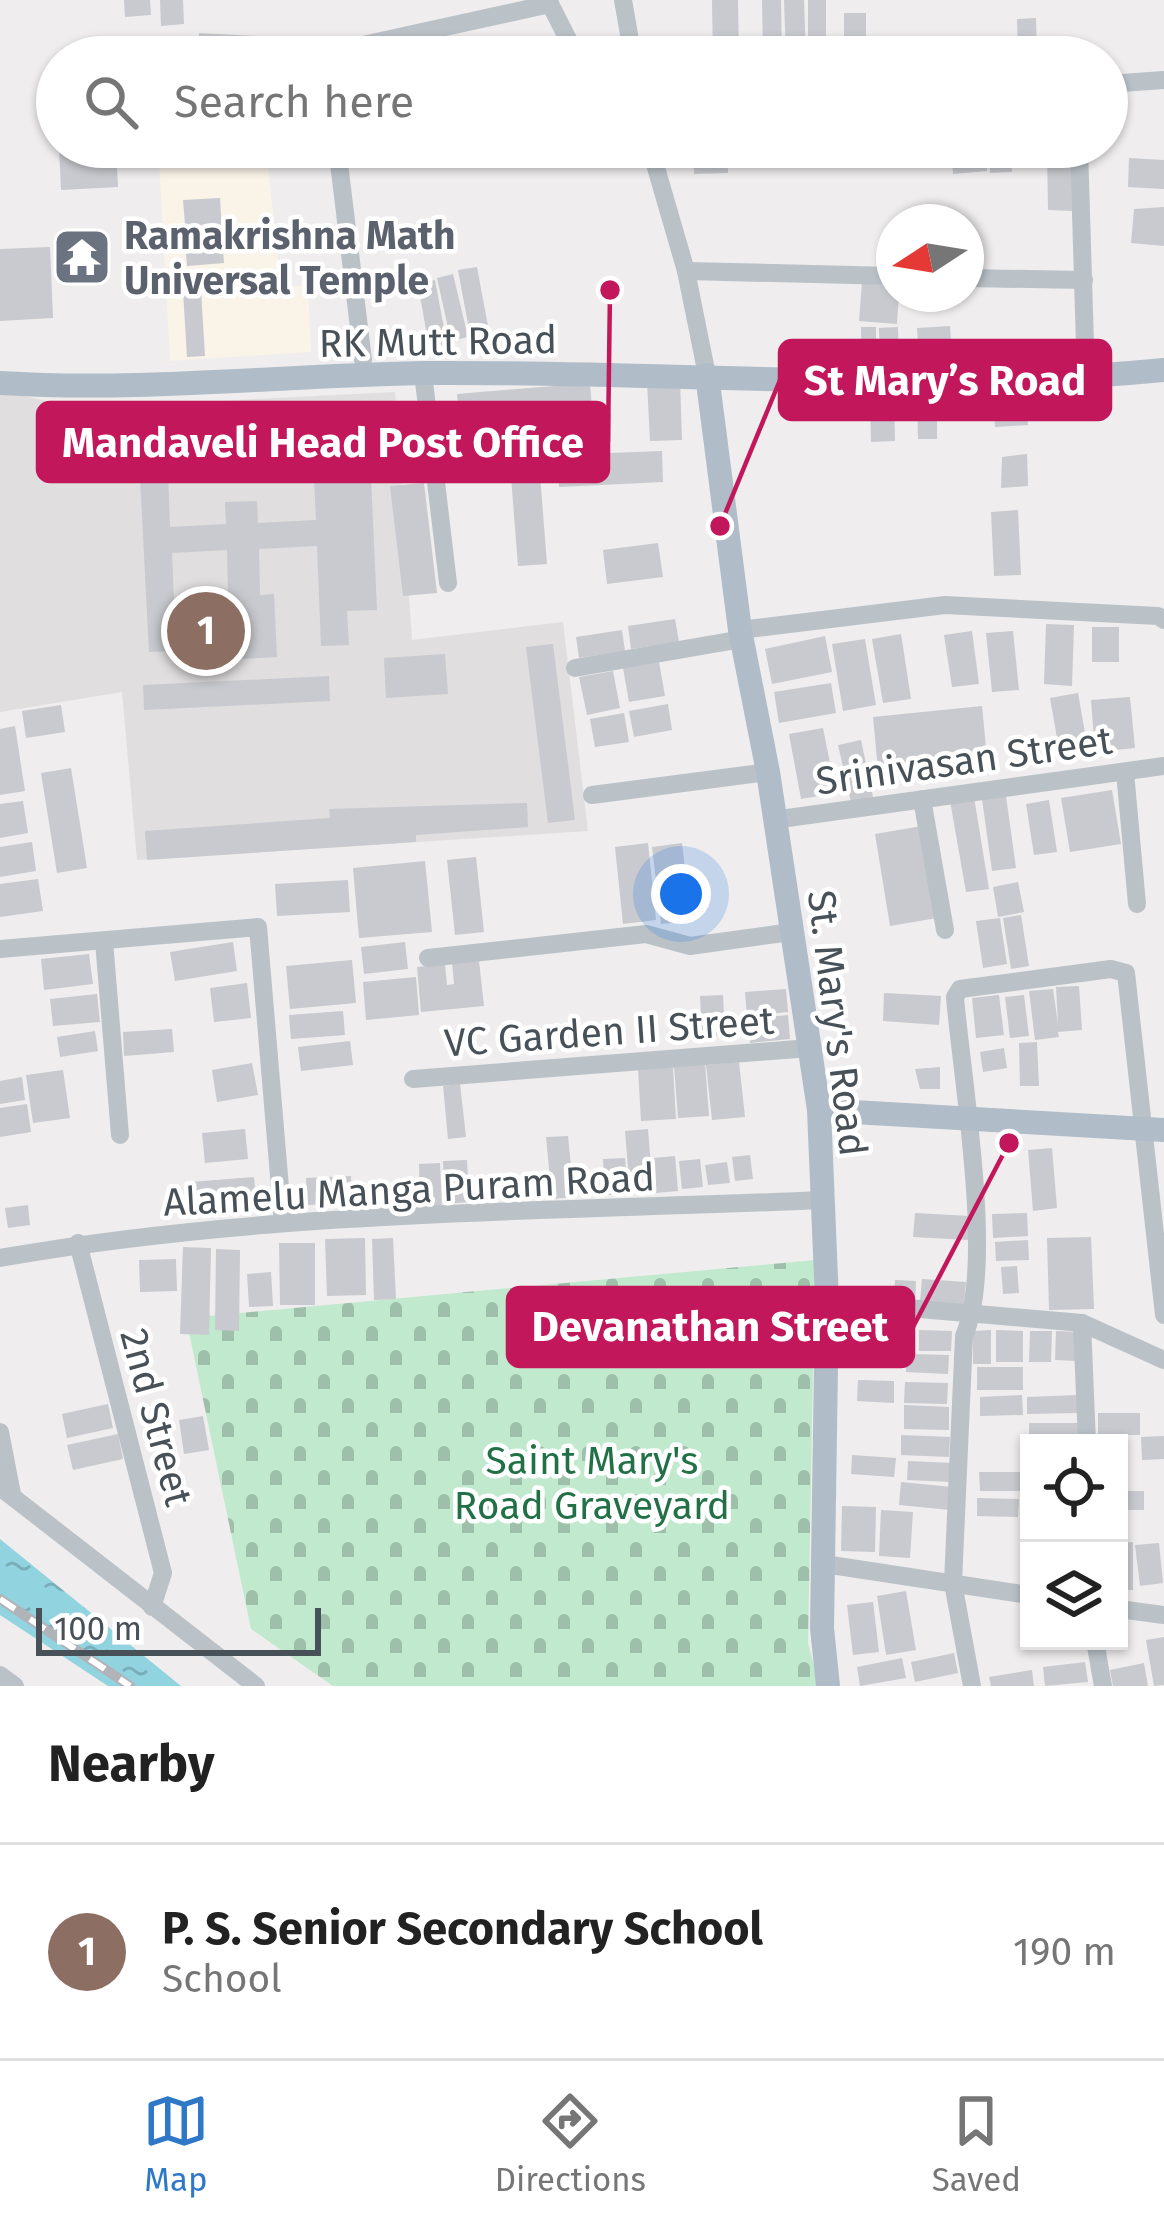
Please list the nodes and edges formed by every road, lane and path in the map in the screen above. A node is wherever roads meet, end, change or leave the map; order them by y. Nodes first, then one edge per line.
1 (623, 0) edge
2 (549, 2) edge
3 (400, 36) edge
4 (566, 36) edge
5 (629, 36) edge
6 (1164, 80) edge
7 (1128, 83) edge
8 (340, 168) edge
9 (656, 168) edge
10 (1080, 168) edge
11 (686, 271) junction
12 (876, 276) edge
13 (984, 278) edge
14 (1084, 280) junction
15 (363, 361) dead end
16 (1164, 370) edge
17 (423, 374) junction
18 (706, 375) junction
19 (1086, 378) junction
20 (0, 383) edge
21 (448, 584) dead end
22 (1161, 618) edge
23 (741, 634) junction
24 (575, 668) dead end
25 (1164, 766) edge
26 (768, 772) junction
27 (1125, 772) junction
28 (592, 795) dead end
29 (922, 799) junction
30 (773, 820) junction
31 (1137, 904) dead end
32 (945, 930) dead end
33 (791, 932) junction
34 (104, 941) junction
35 (0, 949) edge
36 (428, 958) dead end
37 (810, 1048) junction
38 (413, 1079) dead end
39 (819, 1110) junction
40 (968, 1119) junction
41 (1154, 1130) edge
42 (120, 1135) dead end
43 (823, 1200) junction
44 (284, 1223) junction
45 (78, 1243) junction
46 (0, 1258) edge
47 (827, 1301) junction
48 (973, 1314) junction
49 (1164, 1315) edge
50 (1082, 1322) junction
51 (1163, 1356) edge
52 (0, 1432) edge
53 (1087, 1434) edge
54 (6, 1490) edge
55 (824, 1564) junction
56 (953, 1583) junction
57 (1020, 1594) edge
58 (152, 1607) junction
59 (1128, 1610) edge
60 (1164, 1615) edge
61 (1097, 1650) edge
62 (0, 1675) edge
63 (15, 1686) edge
64 (256, 1686) edge
65 (828, 1686) edge
66 (971, 1686) edge
67 (1103, 1686) edge

1 - 5 street
2 - 3 street
2 - 4 street
6 - 7 street
8 - 15 street
9 - 11 street
10 - 14 street
11 - 12 street
11 - 18 street
13 - 14 street
14 - 19 street
16 - 19 main road, RK Mutt Road
17 - 18 main road, RK Mutt Road
17 - 20 main road, RK Mutt Road
17 - 21 street
18 - 19 main road, RK Mutt Road
18 - 23 main road, St. Mary's Road
22 - 23 street
23 - 24 street
23 - 26 main road, St. Mary's Road
25 - 27 street, Srinivasan Street
26 - 28 street
26 - 30 main road, St. Mary's Road
27 - 29 street, Srinivasan Street
27 - 31 street
29 - 30 street, Srinivasan Street
29 - 32 street
30 - 33 main road, St. Mary's Road
33 - 36 street
33 - 37 main road, St. Mary's Road
34 - 35 street
34 - 42 street
34 - 44 street
37 - 38 street, VC Garden II Street
37 - 39 main road, St. Mary's Road
39 - 40 main road
39 - 43 main road, St. Mary's Road
40 - 41 main road
40 - 41 street
40 - 48 street
41 - 49 street
43 - 44 street, Alamelu Manga Puram Road
43 - 47 main road, St. Mary's Road
44 - 45 street, Alamelu Manga Puram Road
45 - 46 street, Alamelu Manga Puram Road
45 - 58 street, 2nd Street
47 - 48 street
47 - 55 main road, St. Mary's Road
48 - 50 street
48 - 56 street
50 - 51 street
50 - 53 street
52 - 54 street
54 - 58 street
55 - 56 street
55 - 65 main road, St. Mary's Road
56 - 57 street
56 - 66 street
58 - 64 street
59 - 60 street
61 - 67 street
62 - 63 street

